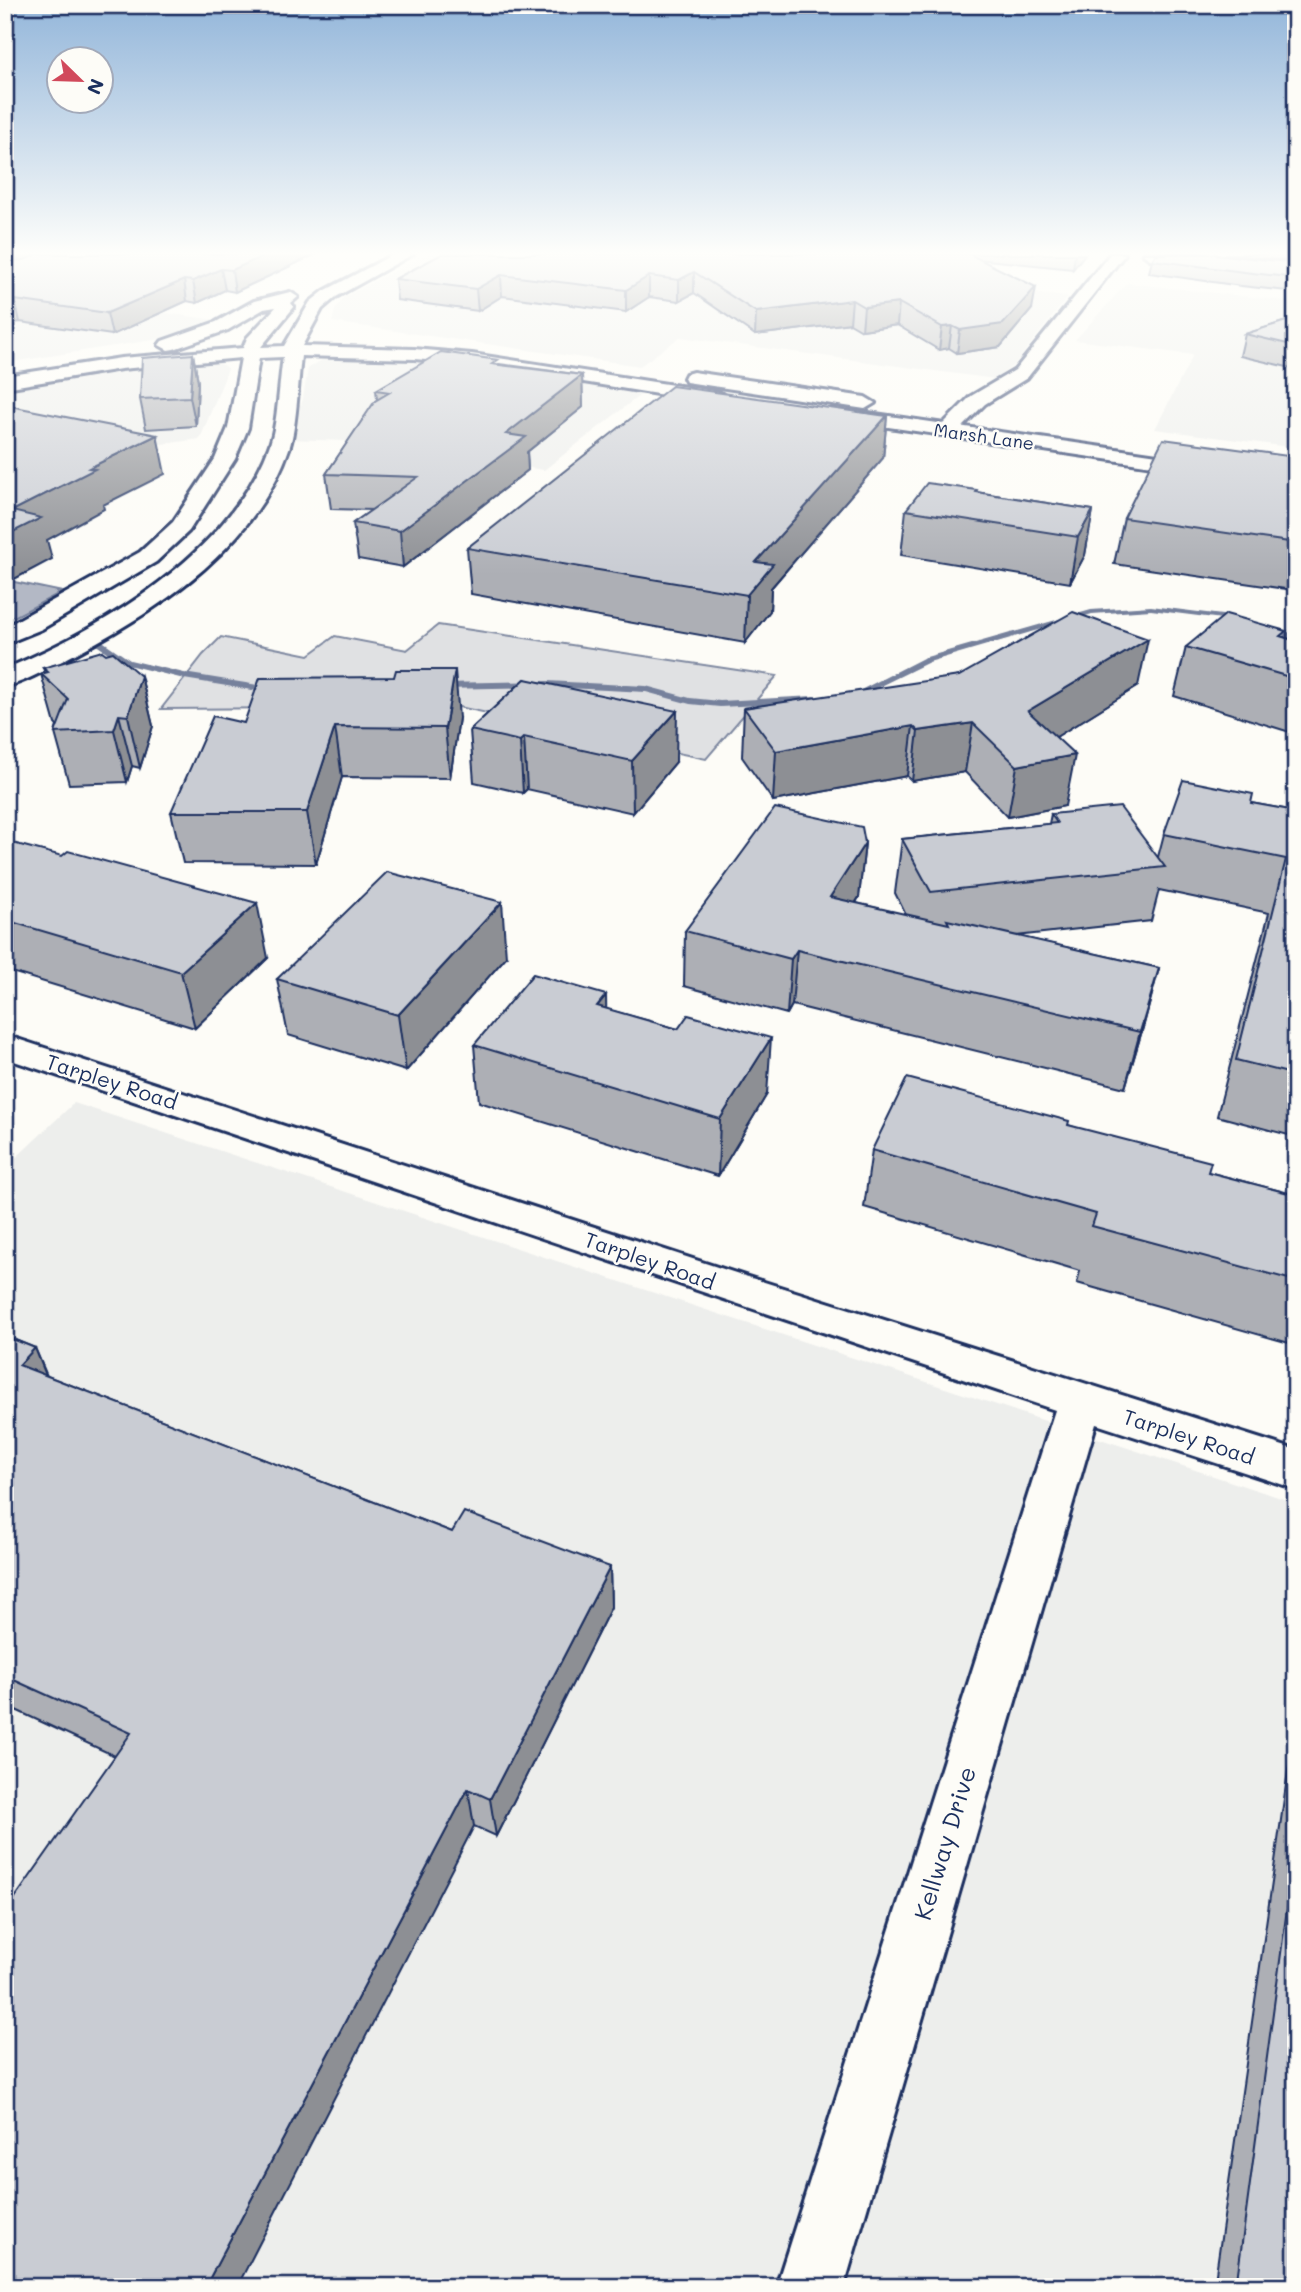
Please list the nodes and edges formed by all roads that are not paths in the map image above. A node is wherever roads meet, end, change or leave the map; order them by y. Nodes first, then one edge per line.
1 (59, 361) edge
2 (144, 361) edge
3 (250, 361) edge
4 (291, 361) edge
5 (488, 361) edge
6 (566, 361) edge
7 (1032, 361) edge
8 (5, 370) edge
9 (5, 382) edge
10 (953, 424) junction
11 (1296, 464) edge
12 (1296, 481) edge
13 (148, 557) junction
14 (198, 563) junction
15 (5, 637) edge
16 (5, 679) edge
17 (5, 1046) edge
18 (1080, 1401) junction
19 (1296, 1470) edge
20 (810, 2287) edge

1 - 8 main road, Marsh Lane
2 - 9 main road, Marsh Lane
3 - 13 main road
4 - 14 main road
5 - 10 main road, Marsh Lane
6 - 10 main road, Marsh Lane
7 - 10 main road
10 - 11 main road, Marsh Lane
10 - 12 main road, Marsh Lane
13 - 14 main road
13 - 15 main road
14 - 16 main road
17 - 18 main road, Tarpley Road
18 - 19 main road, Tarpley Road
18 - 20 main road, Kellway Drive

